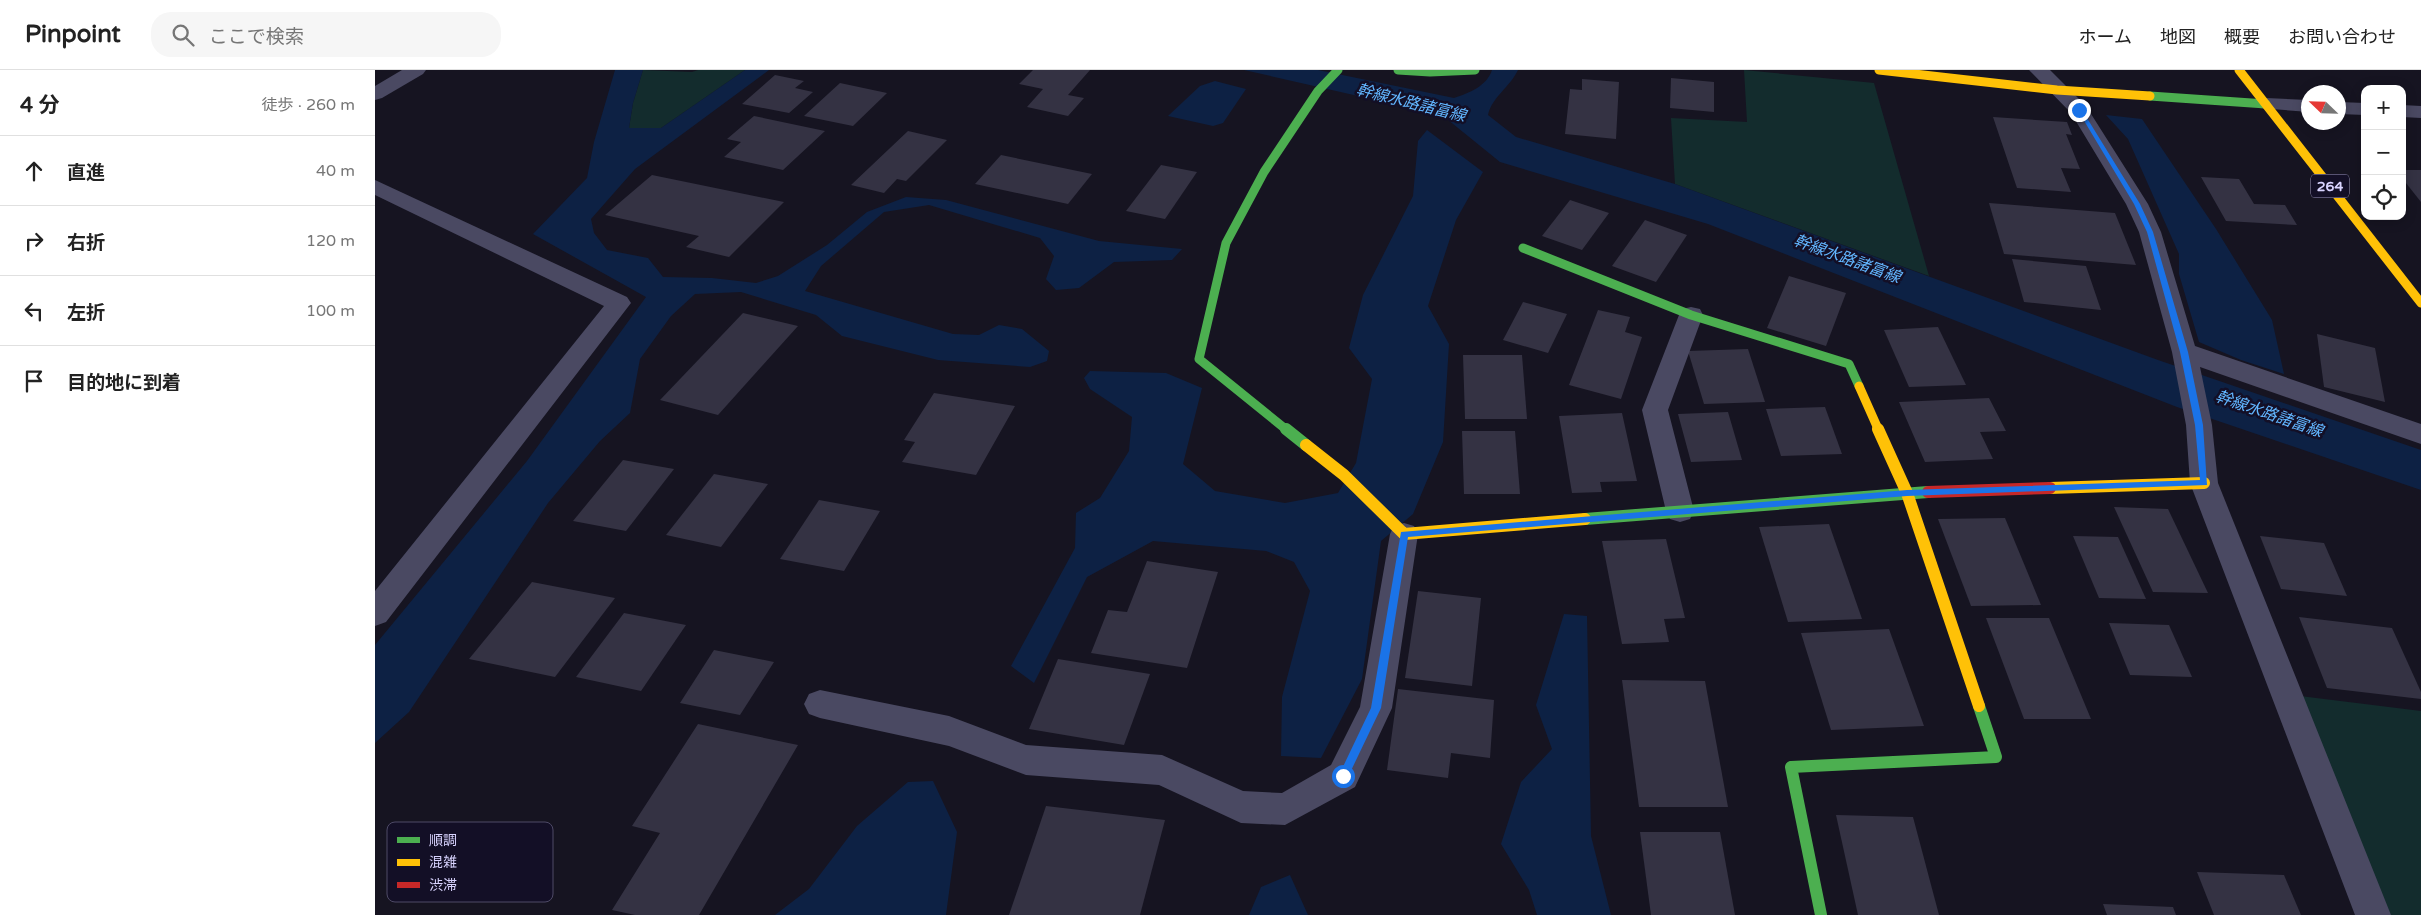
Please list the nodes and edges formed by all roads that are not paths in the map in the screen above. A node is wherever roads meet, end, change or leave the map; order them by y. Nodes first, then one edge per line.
1 (416, 70) edge
2 (1338, 70) edge
3 (1398, 70) edge
4 (1475, 70) edge
5 (1879, 70) edge
6 (2039, 70) edge
7 (2239, 70) edge
8 (2057, 90) junction
9 (375, 94) edge
10 (2265, 104) junction
11 (2301, 106) edge
12 (2346, 108) edge
13 (2361, 109) edge
14 (2406, 111) edge
15 (2421, 112) edge
16 (375, 187) edge
17 (1523, 248) dead end
18 (2421, 303) edge
19 (1691, 315) junction
20 (2184, 352) junction
21 (2421, 434) edge
22 (2204, 483) junction
23 (1907, 493) junction
24 (1680, 511) junction
25 (1404, 534) junction
26 (375, 613) edge
27 (819, 704) dead end
28 (1821, 915) edge
29 (2373, 915) edge

1 - 9 street
2 - 25 main road
3 - 4 main road
5 - 8 main road
6 - 8 street
7 - 10 main road, 264
8 - 10 main road
8 - 20 street
10 - 11 street
10 - 18 main road, 264
12 - 13 street
14 - 15 street
16 - 26 street
17 - 19 main road
19 - 23 main road
19 - 24 street
20 - 21 street
20 - 22 street
22 - 23 main road
22 - 29 street
23 - 24 main road
23 - 28 main road
24 - 25 main road
25 - 27 street

